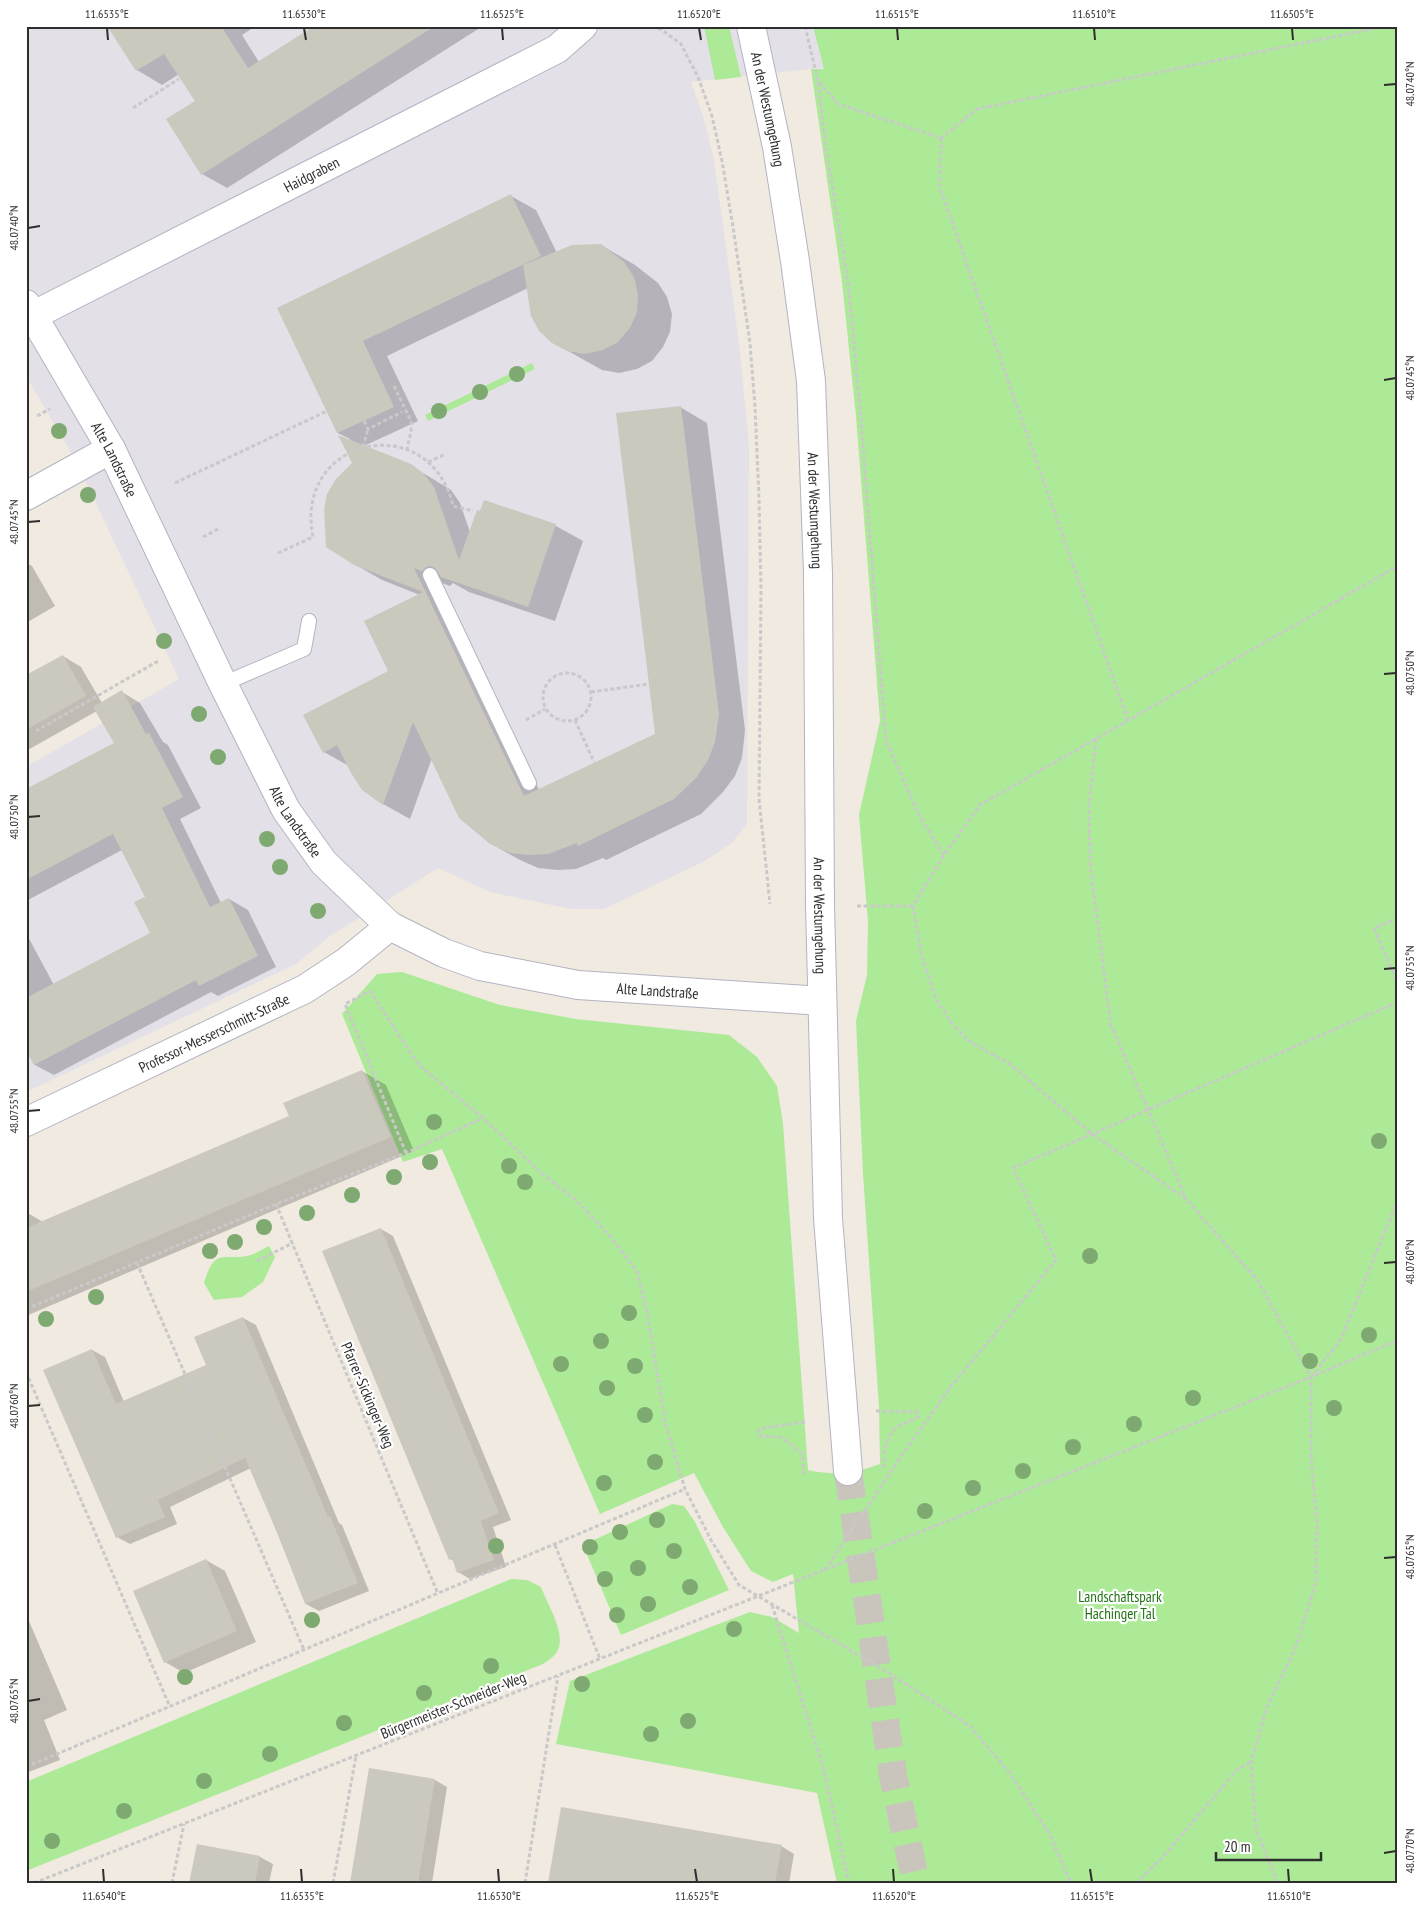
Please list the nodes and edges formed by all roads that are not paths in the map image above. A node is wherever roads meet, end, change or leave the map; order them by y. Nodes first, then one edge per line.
1 (583, 26) edge
2 (751, 26) edge
3 (30, 310) edge
4 (111, 449) junction
5 (26, 496) edge
6 (430, 576) dead end
7 (309, 620) dead end
8 (222, 684) junction
9 (530, 783) dead end
10 (390, 926) junction
11 (822, 1002) junction
12 (26, 1122) edge
13 (848, 1471) tunnel mouth

1 - 3 main road, Haidgraben
2 - 11 main road, An der Westumgehung
3 - 4 main road, Alte Landstraße
4 - 5 main road
4 - 8 main road, Alte Landstraße
6 - 9 lane
7 - 8 lane
8 - 10 main road, Alte Landstraße
10 - 11 main road, Alte Landstraße
10 - 12 main road, Professor-Messerschmitt-Straße
11 - 13 main road, An der Westumgehung

